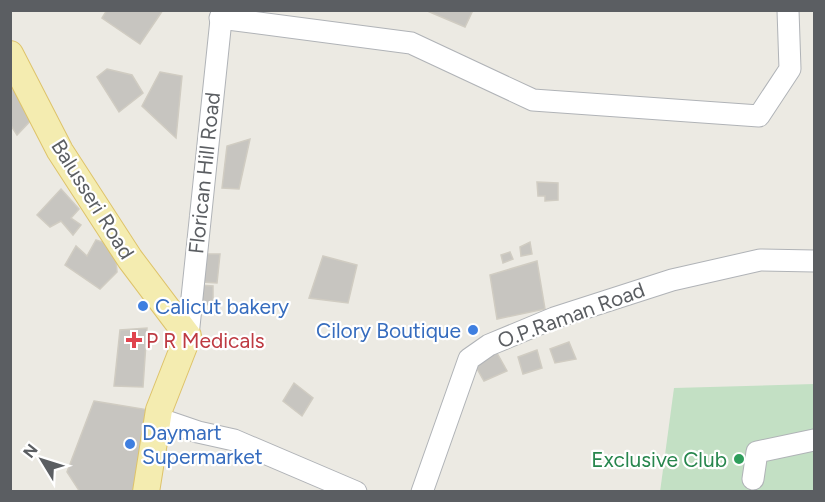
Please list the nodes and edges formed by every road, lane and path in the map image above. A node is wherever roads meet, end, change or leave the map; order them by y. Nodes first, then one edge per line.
1 (788, 10) edge
2 (221, 14) edge
3 (10, 54) edge
4 (814, 261) edge
5 (188, 336) junction
6 (157, 418) junction
7 (814, 440) edge
8 (753, 478) dead end
9 (146, 492) edge
10 (356, 492) edge
11 (423, 492) edge

1 - 2 street
2 - 5 street, Florican Hill Road
3 - 5 main road, Balusseri Road
4 - 11 street, O.P.Raman Road
5 - 6 main road
6 - 9 main road
6 - 10 street
7 - 8 street

